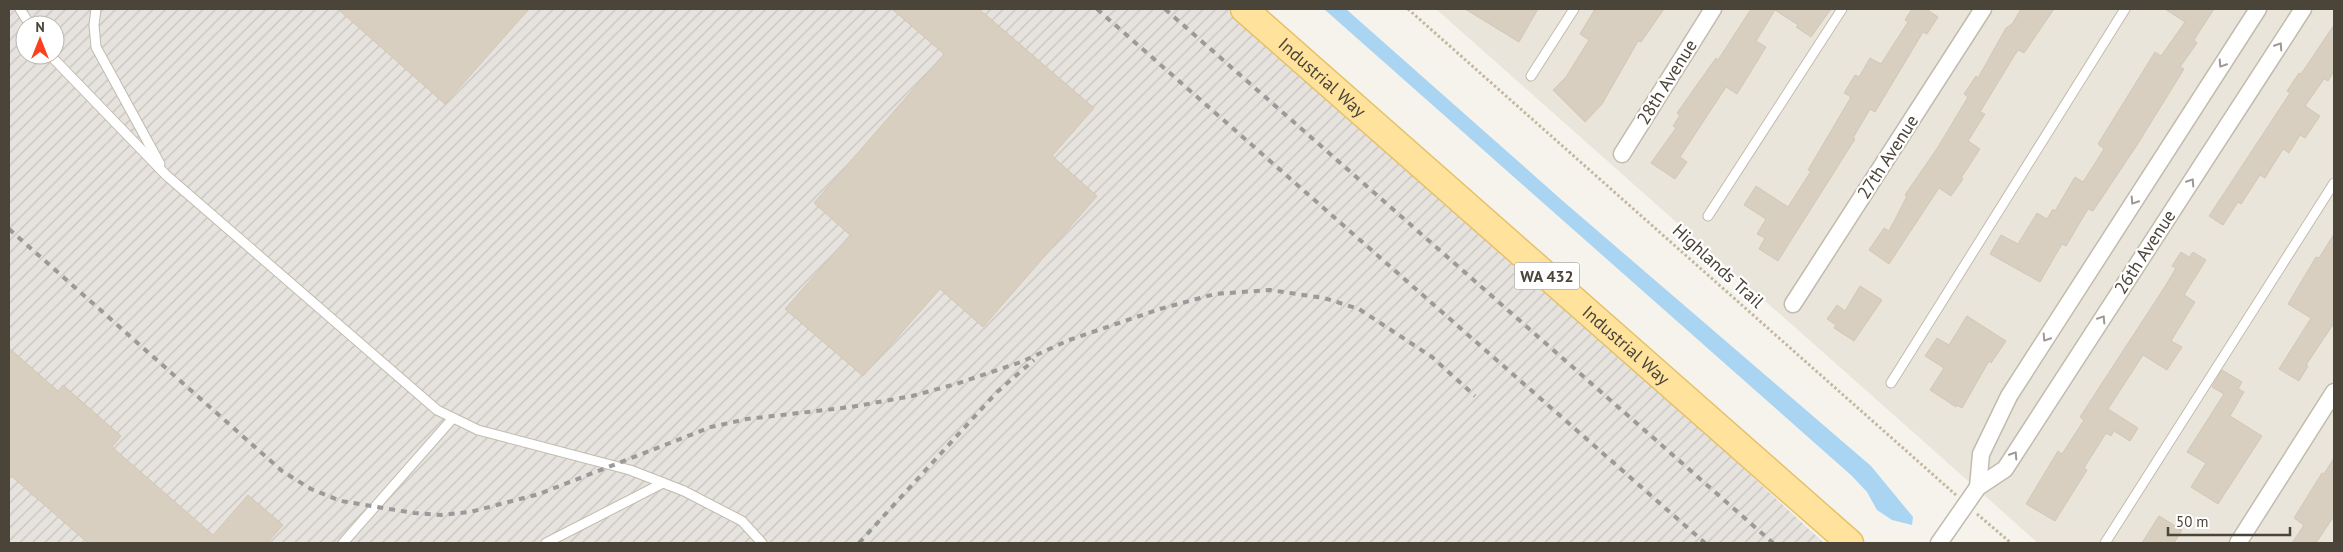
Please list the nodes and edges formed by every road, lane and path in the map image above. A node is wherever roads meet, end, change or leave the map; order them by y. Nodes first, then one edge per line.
1 (96, 9) edge
2 (1244, 9) edge
3 (1408, 9) edge
4 (1574, 9) edge
5 (1713, 9) edge
6 (1842, 9) edge
7 (1983, 9) edge
8 (2125, 9) edge
9 (2258, 9) edge
10 (2303, 9) edge
11 (60, 65) edge
12 (1531, 76) dead end
13 (1622, 154) dead end
14 (166, 174) junction
15 (2334, 183) edge
16 (1708, 216) dead end
17 (1794, 304) dead end
18 (1891, 383) dead end
19 (2334, 392) edge
20 (453, 418) junction
21 (663, 483) junction
22 (1978, 487) junction
23 (1966, 504) junction
24 (343, 543) edge
25 (546, 543) edge
26 (762, 543) edge
27 (1850, 543) edge
28 (1939, 543) edge
29 (2011, 543) edge
30 (2105, 543) edge
31 (2238, 543) edge

1 - 14 lane
2 - 27 main road, Industrial Way / WA 432
3 - 23 path, Highlands Trail
4 - 12 lane
5 - 13 street, 28th Avenue
6 - 16 lane
7 - 17 street, 27th Avenue
8 - 18 lane
9 -> 22 street, 26th Avenue
22 -> 10 street, 26th Avenue
11 - 14 lane
14 - 20 lane
15 - 30 lane
19 - 31 street
20 - 21 lane
20 - 24 lane
21 - 25 lane
21 - 26 lane
22 - 23 street, 26th Avenue
23 - 28 street, 26th Avenue
23 - 29 path, Highlands Trail

